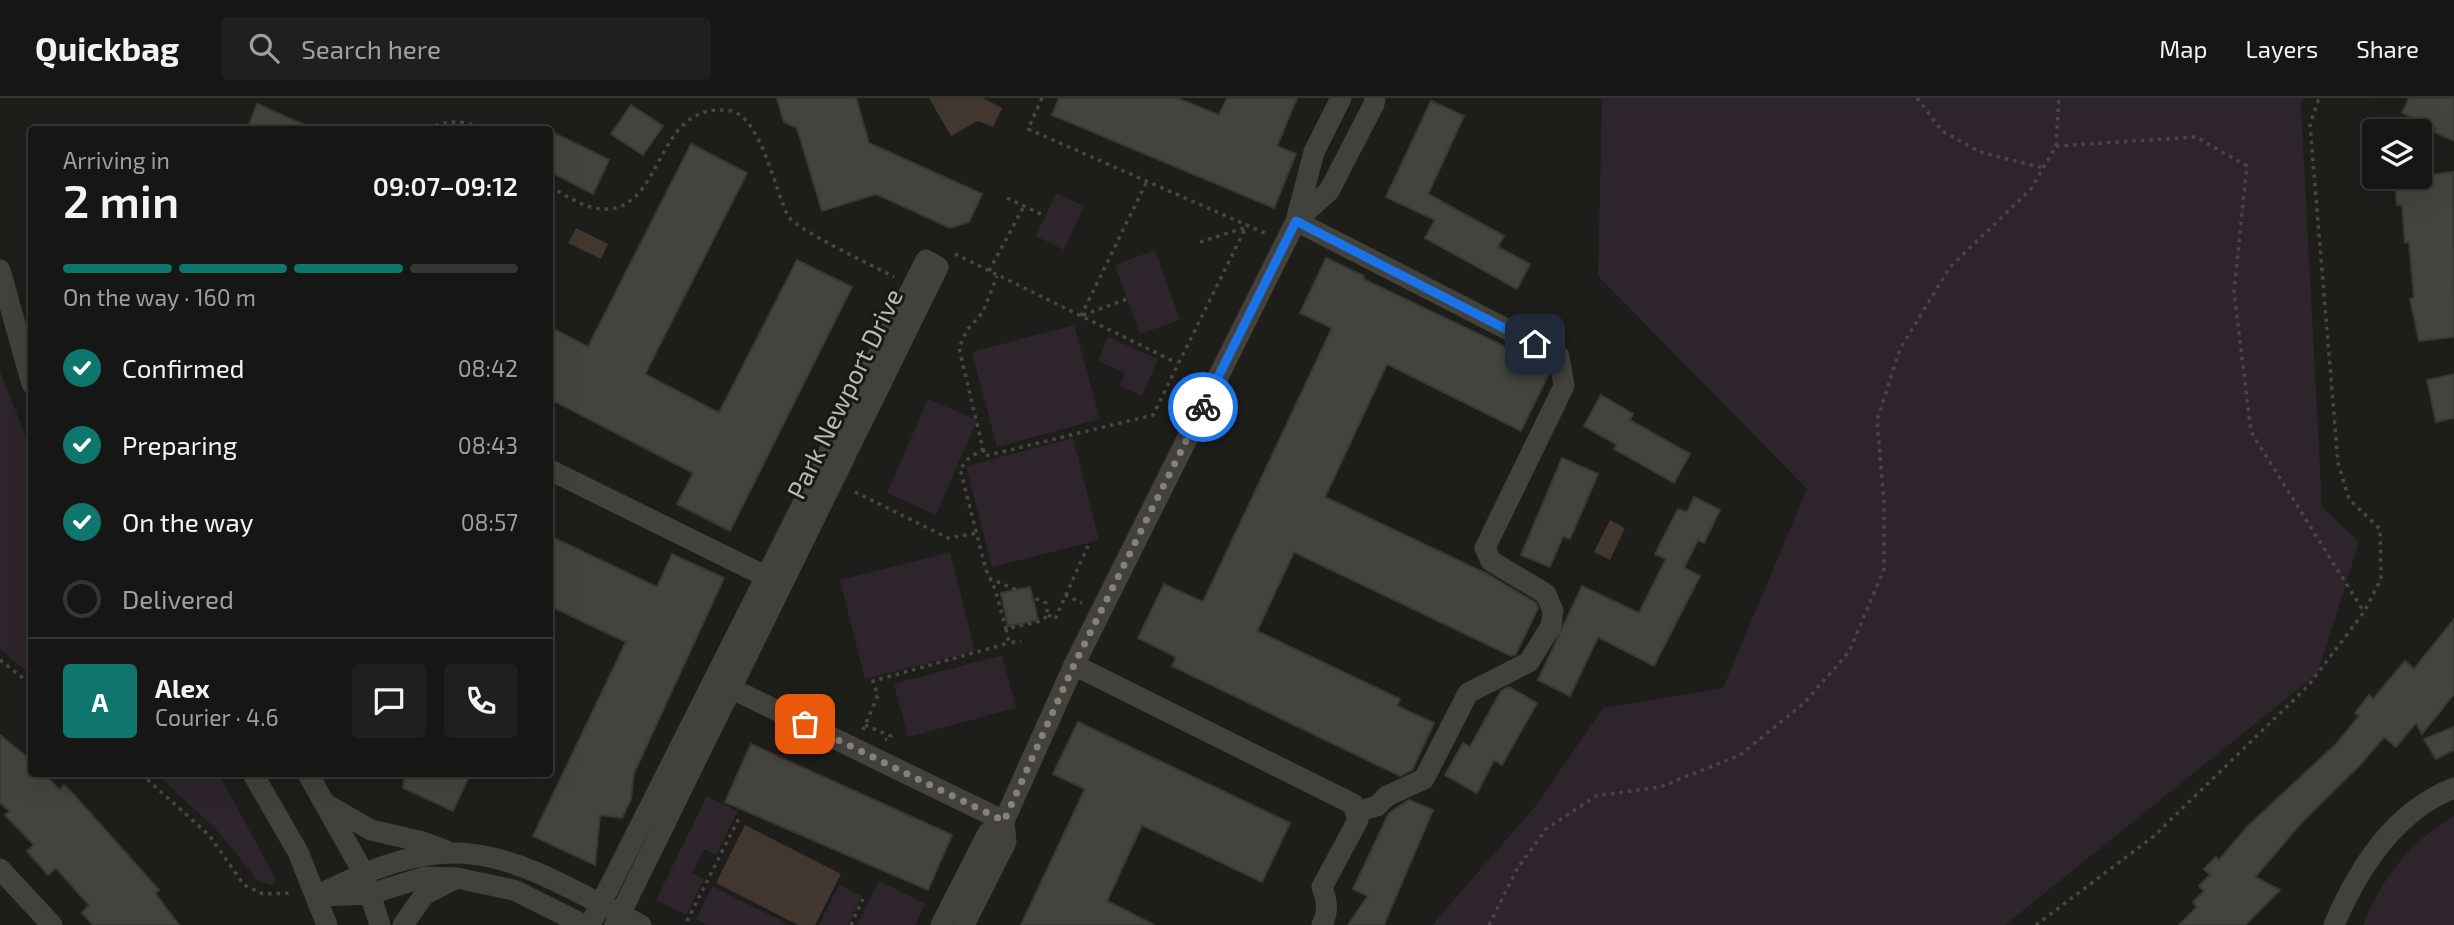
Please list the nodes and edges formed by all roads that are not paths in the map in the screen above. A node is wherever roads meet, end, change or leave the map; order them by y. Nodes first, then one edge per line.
1 (1341, 98) edge
2 (1375, 98) edge
3 (1296, 221) junction
4 (0, 270) edge
5 (28, 370) edge
6 (553, 471) edge
7 (774, 580) junction
8 (1074, 665) junction
9 (721, 683) junction
10 (255, 777) edge
11 (310, 777) edge
12 (2454, 788) edge
13 (325, 802) junction
14 (1356, 812) junction
15 (1004, 821) junction
16 (449, 852) junction
17 (0, 869) edge
18 (363, 872) junction
19 (457, 878) junction
20 (370, 894) junction
21 (317, 896) junction
22 (600, 904) junction
23 (618, 920) edge
24 (52, 925) edge
25 (327, 925) edge
26 (380, 925) edge
27 (403, 925) edge
28 (584, 925) edge
29 (590, 925) edge
30 (641, 925) edge
31 (941, 925) edge
32 (964, 925) edge
33 (1322, 925) edge
34 (2334, 925) edge

1 - 3 street
2 - 3 street
3 - 8 street
3 - 14 street
4 - 5 street
6 - 7 street
7 - 7 street, Park Newport Drive
7 - 9 street, Park Newport Drive
8 - 14 street
8 - 15 street
9 - 15 street
9 - 22 street, Park Newport Drive
9 - 23 street, Park Newport Drive
10 - 21 street
11 - 13 street
12 - 34 street
13 - 16 street
13 - 18 street
14 - 33 street
15 - 31 street
15 - 32 street
16 - 18 street
16 - 22 street
17 - 24 street
18 - 20 street
18 - 21 street
19 - 20 street
19 - 27 street
19 - 28 street
20 - 21 street
20 - 26 street
21 - 25 street
22 - 23 street
22 - 29 street, Park Newport Drive
23 - 30 street

